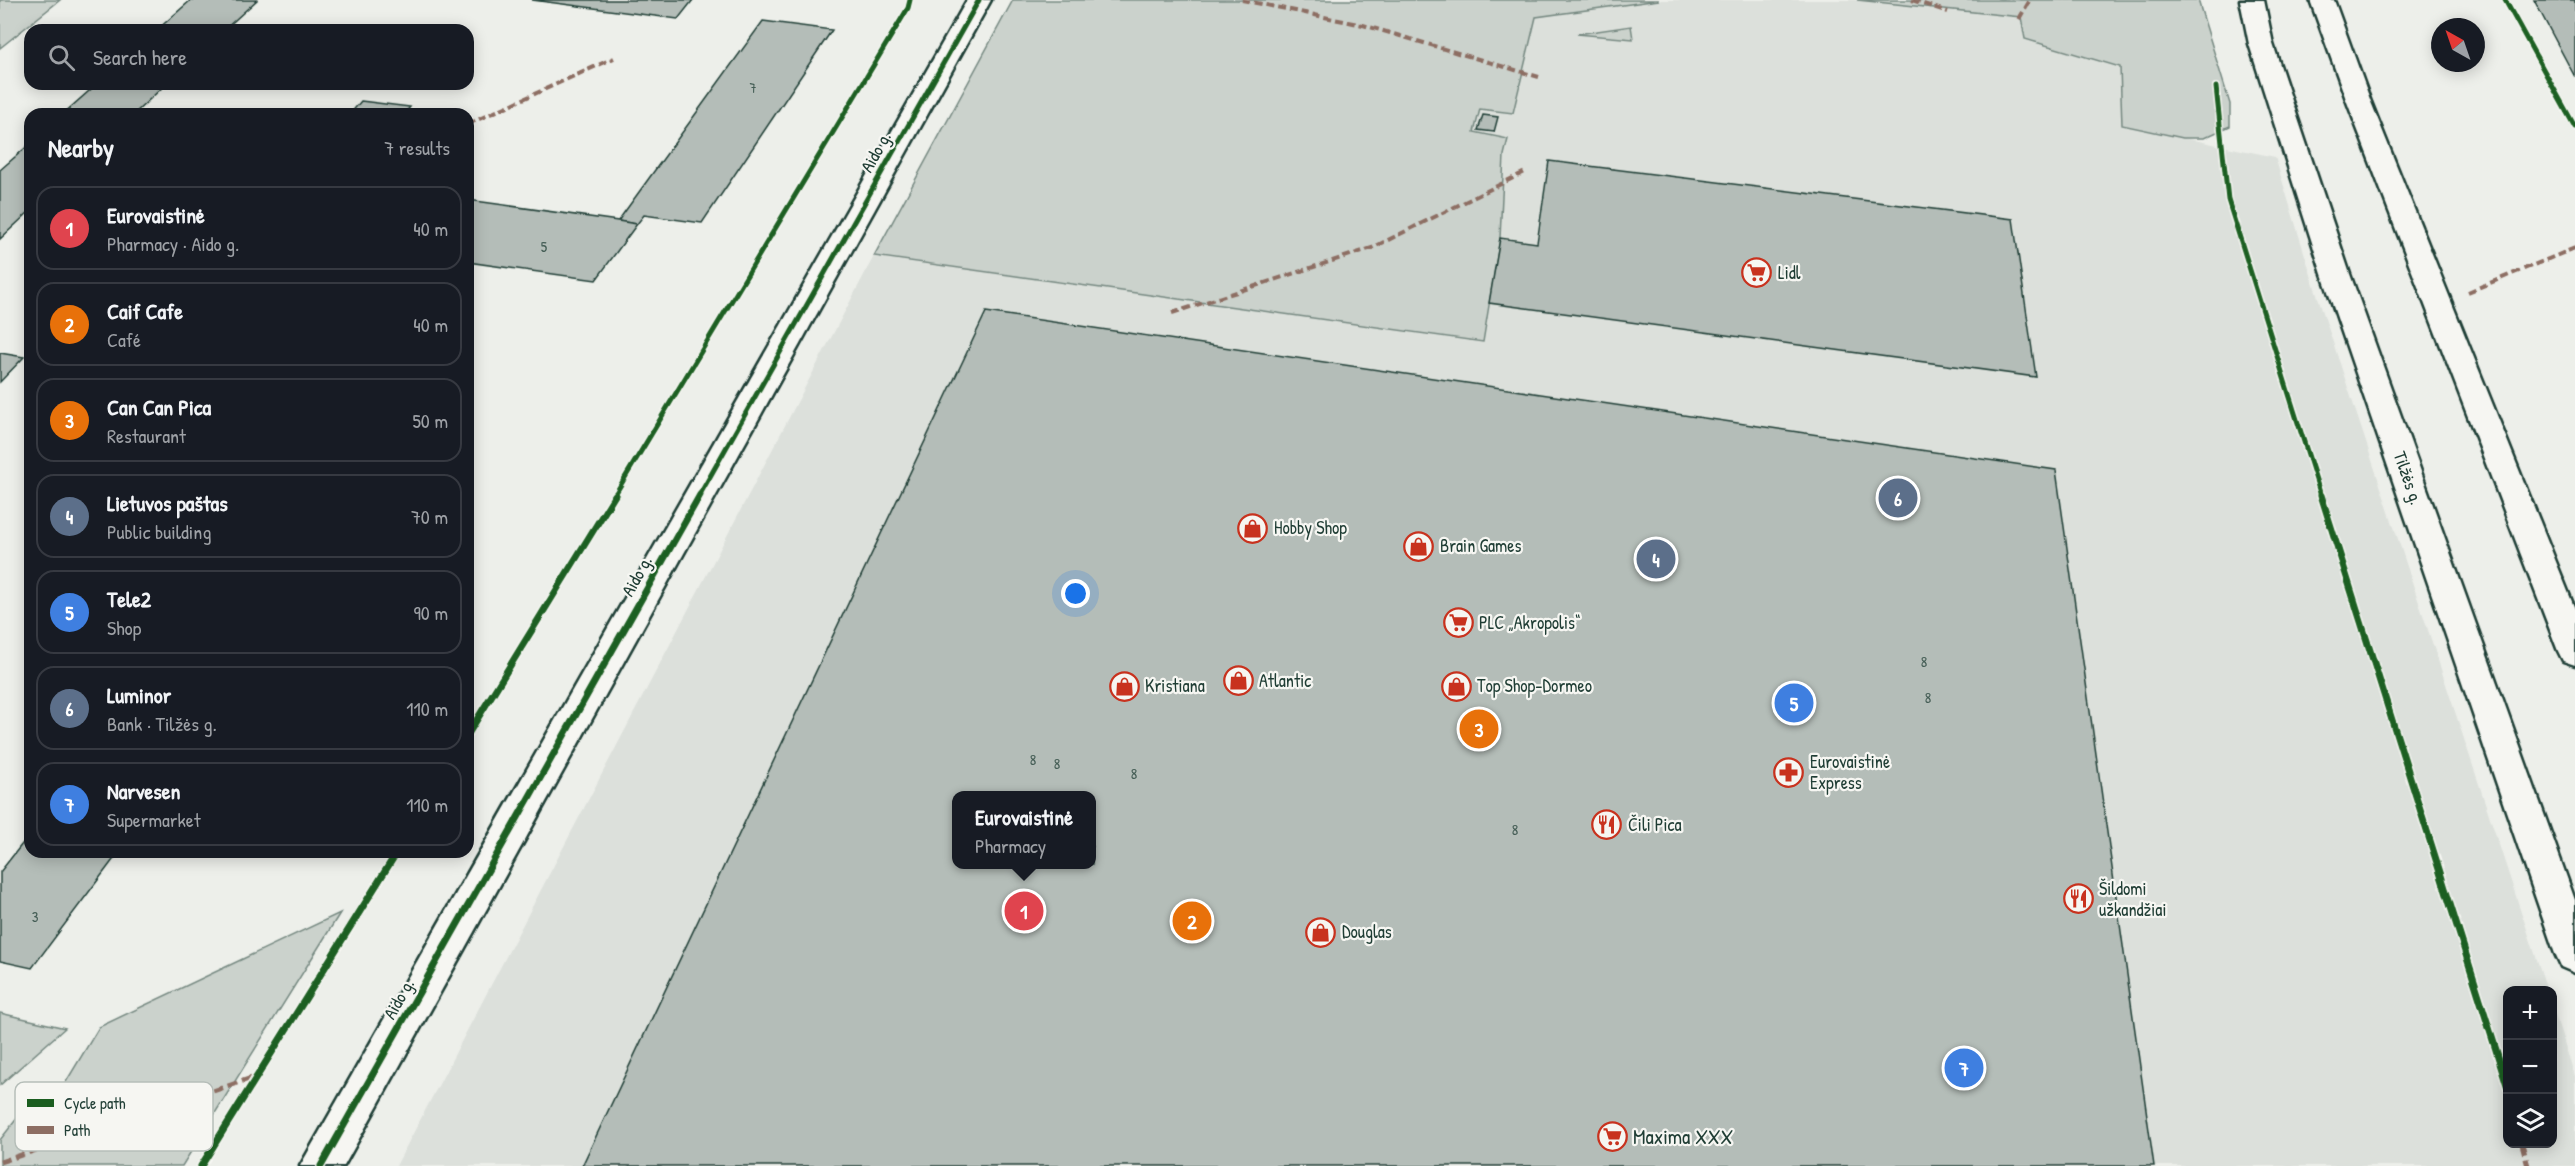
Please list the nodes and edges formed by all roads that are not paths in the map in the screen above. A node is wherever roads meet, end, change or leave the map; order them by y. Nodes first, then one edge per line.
1 (979, 0) edge
2 (2252, 0) edge
3 (2322, 0) edge
4 (2575, 651) edge
5 (2575, 954) edge
6 (321, 1166) edge

1 - 6 main road, Aido g.
2 - 5 main road, Tilžės g.
3 - 4 main road

